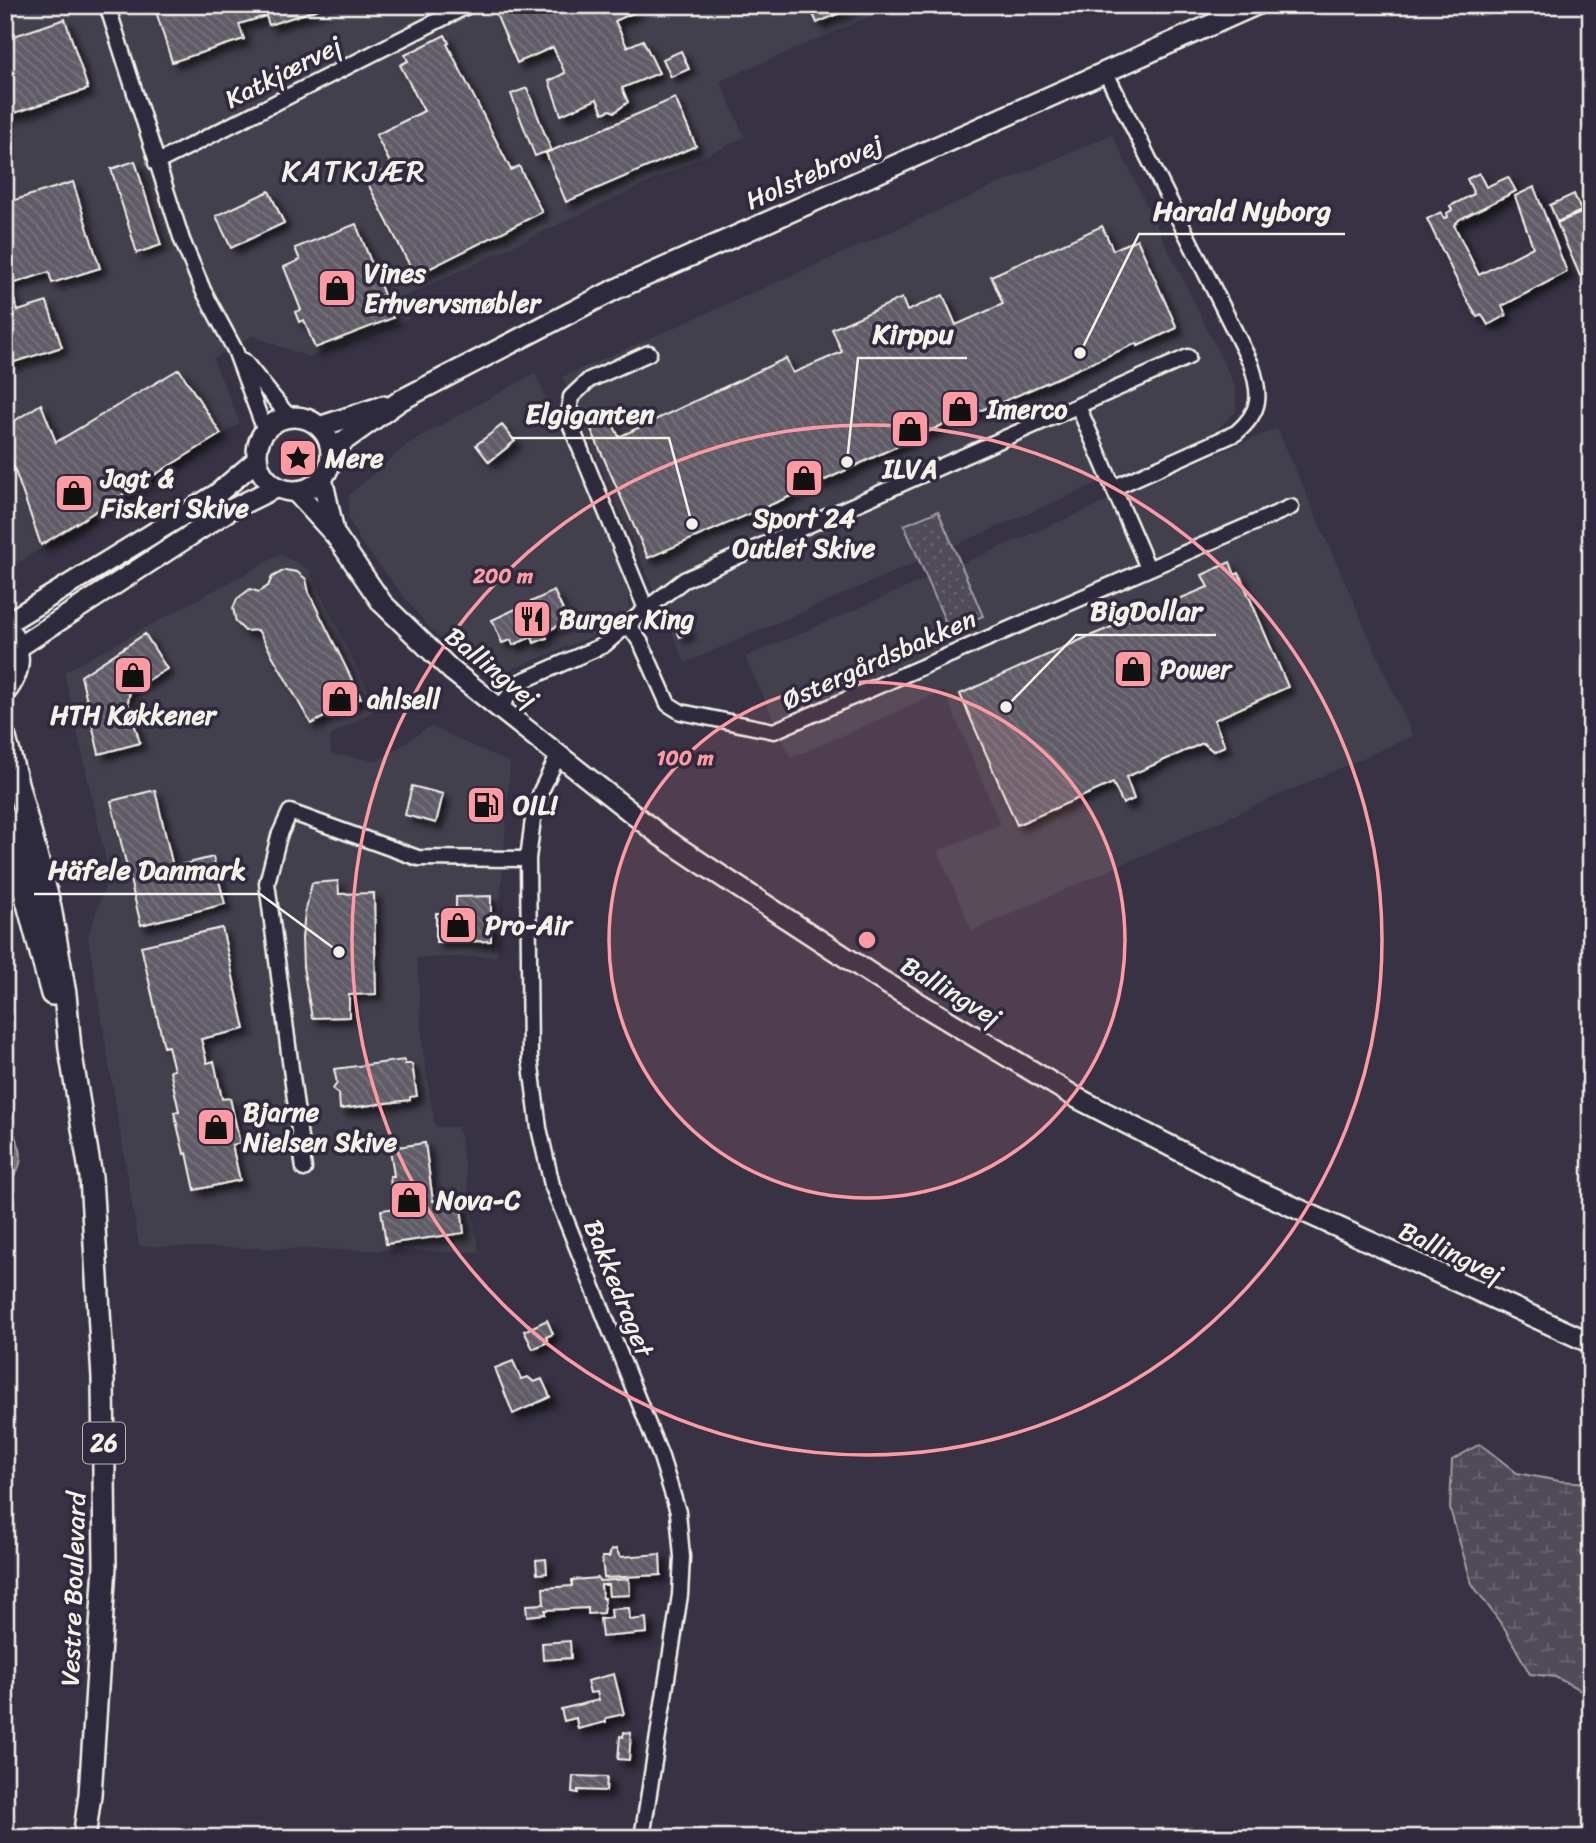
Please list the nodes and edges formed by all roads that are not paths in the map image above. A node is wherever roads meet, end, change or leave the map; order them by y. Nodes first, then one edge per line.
1 (107, 5) edge
2 (468, 5) edge
3 (1256, 5) edge
4 (1105, 71) junction
5 (156, 163) junction
6 (236, 350) junction
7 (649, 352) dead end
8 (1188, 357) dead end
9 (401, 400) junction
10 (1078, 406) junction
11 (289, 417) junction
12 (319, 427) junction
13 (265, 431) junction
14 (331, 450) junction
15 (257, 460) junction
16 (322, 478) junction
17 (1114, 488) junction
18 (286, 489) junction
19 (1291, 506) dead end
20 (335, 536) junction
21 (1147, 568) junction
22 (646, 609) junction
23 (5, 625) edge
24 (629, 625) junction
25 (17, 648) junction
26 (5, 691) edge
27 (500, 707) junction
28 (5, 738) edge
29 (559, 754) junction
30 (5, 817) edge
31 (528, 859) junction
32 (70, 1049) junction
33 (304, 1169) dead end
34 (1591, 1343) edge
35 (83, 1838) edge
36 (642, 1838) edge

1 - 5 street
2 - 5 street, Katkjærvej
3 - 4 main road, Holstebrovej
4 - 9 main road, Holstebrovej
4 - 17 street
5 - 6 street
6 - 11 street
6 - 13 street
7 - 22 street
8 - 10 street
9 - 12 main road, Holstebrovej
9 - 14 main road, Holstebrovej
10 - 17 street
10 - 22 street
11 - 12 main road
11 - 13 main road
12 - 14 main road
13 - 15 main road
14 - 16 main road
15 - 18 main road
15 - 23 main road
16 - 18 main road
16 - 20 main road, Ballingvej
17 - 21 street
18 - 20 main road, Ballingvej
18 - 25 main road
19 - 21 street, Østergårdsbakken
20 - 27 main road, Ballingvej
21 - 24 street, Østergårdsbakken
22 - 24 street
23 - 25 main road
24 - 27 street
25 - 26 main road
27 - 29 main road, Ballingvej
28 - 32 main road, Vestre Boulevard / 26
29 - 31 street, Bakkedraget
29 - 34 main road, Ballingvej
30 - 32 main road, Vestre Boulevard / 26
31 - 33 street
31 - 36 street, Bakkedraget
32 - 35 main road, Vestre Boulevard / 26

